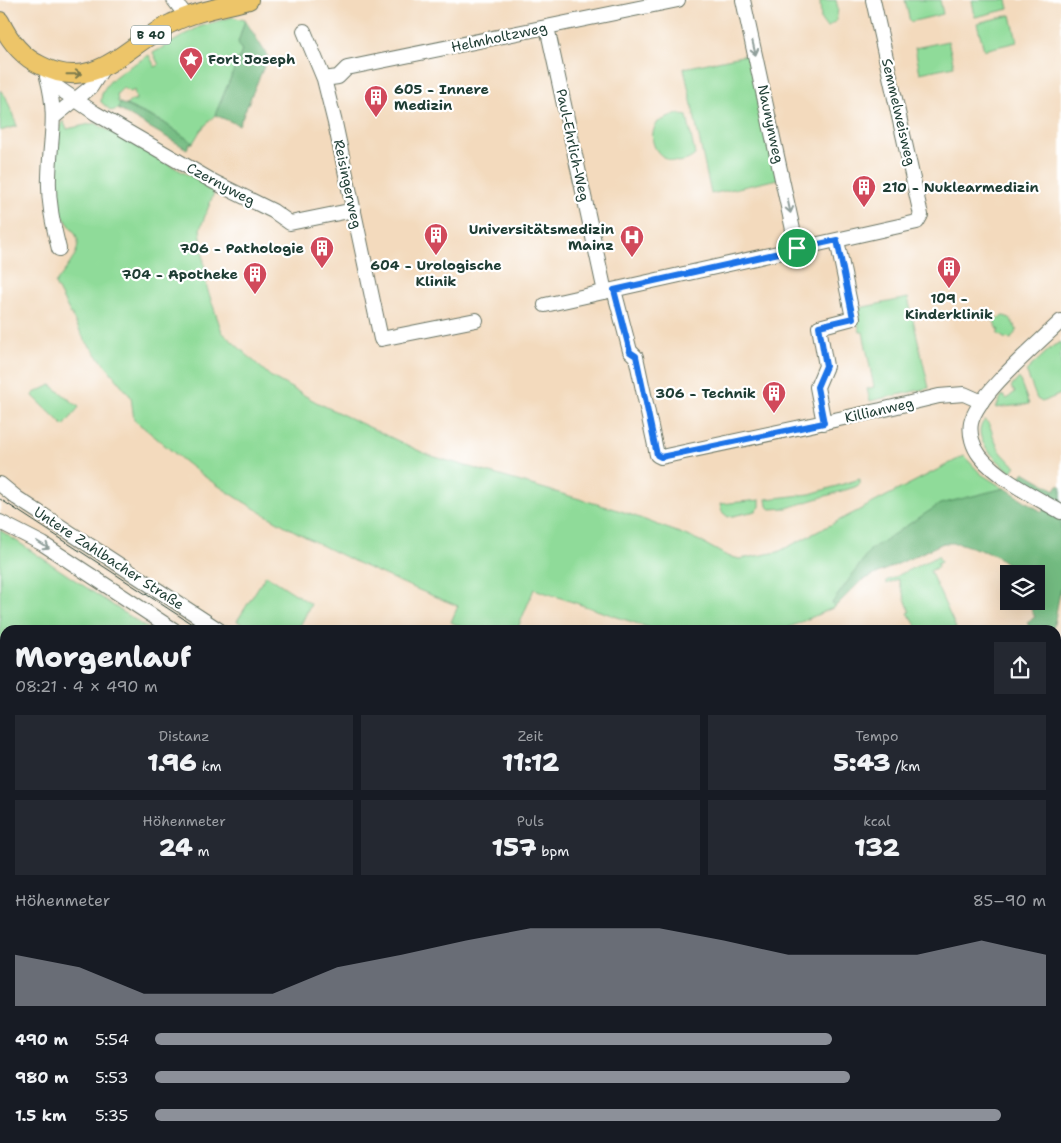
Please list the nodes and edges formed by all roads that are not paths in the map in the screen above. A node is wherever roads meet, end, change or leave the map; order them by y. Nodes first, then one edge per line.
1 (174, 0) edge
2 (249, 0) edge
3 (678, 0) edge
4 (743, 0) edge
5 (873, 0) edge
6 (197, 9) edge
7 (0, 21) edge
8 (547, 27) junction
9 (304, 31) dead end
10 (104, 68) junction
11 (46, 74) junction
12 (324, 79) junction
13 (91, 87) junction
14 (75, 100) junction
15 (95, 113) junction
16 (54, 116) junction
17 (354, 210) junction
18 (837, 240) junction
19 (797, 248) junction
20 (58, 249) dead end
21 (610, 291) junction
22 (544, 305) dead end
23 (476, 320) dead end
24 (1061, 321) edge
25 (982, 402) junction
26 (824, 423) junction
27 (657, 455) joint
28 (0, 484) edge
29 (1061, 512) edge
30 (0, 522) edge
31 (166, 625) edge
32 (211, 625) edge

1 - 6 street
2 - 6 main road, B 40
3 - 8 street, Helmholtzweg
4 -> 19 street, Naunynweg
5 - 18 street, Semmelweisweg
6 - 10 main road, B 40
7 - 11 main road, B 40
8 - 12 street, Helmholtzweg
8 - 21 street, Paul-Ehrlich-Weg
9 - 12 street, Reisingerweg
11 -> 10 main road, B 40
10 - 13 street
11 - 14 street, Czernyweg
11 - 16 street
12 - 17 street, Reisingerweg
13 - 14 street
13 - 15 street
14 - 15 street, Czernyweg
14 - 16 street
15 - 17 street, Czernyweg
16 - 20 street
17 - 23 street, Reisingerweg
18 - 19 street
18 - 26 street
19 - 21 street
21 - 22 street
21 - 27 street, Paul-Ehrlich-Weg
24 - 25 street
25 - 26 street, Killianweg
25 - 29 street
26 - 27 street, Killianweg
28 - 32 street, Untere Zahlbacher Straße
30 -> 31 street, Untere Zahlbacher Straße

